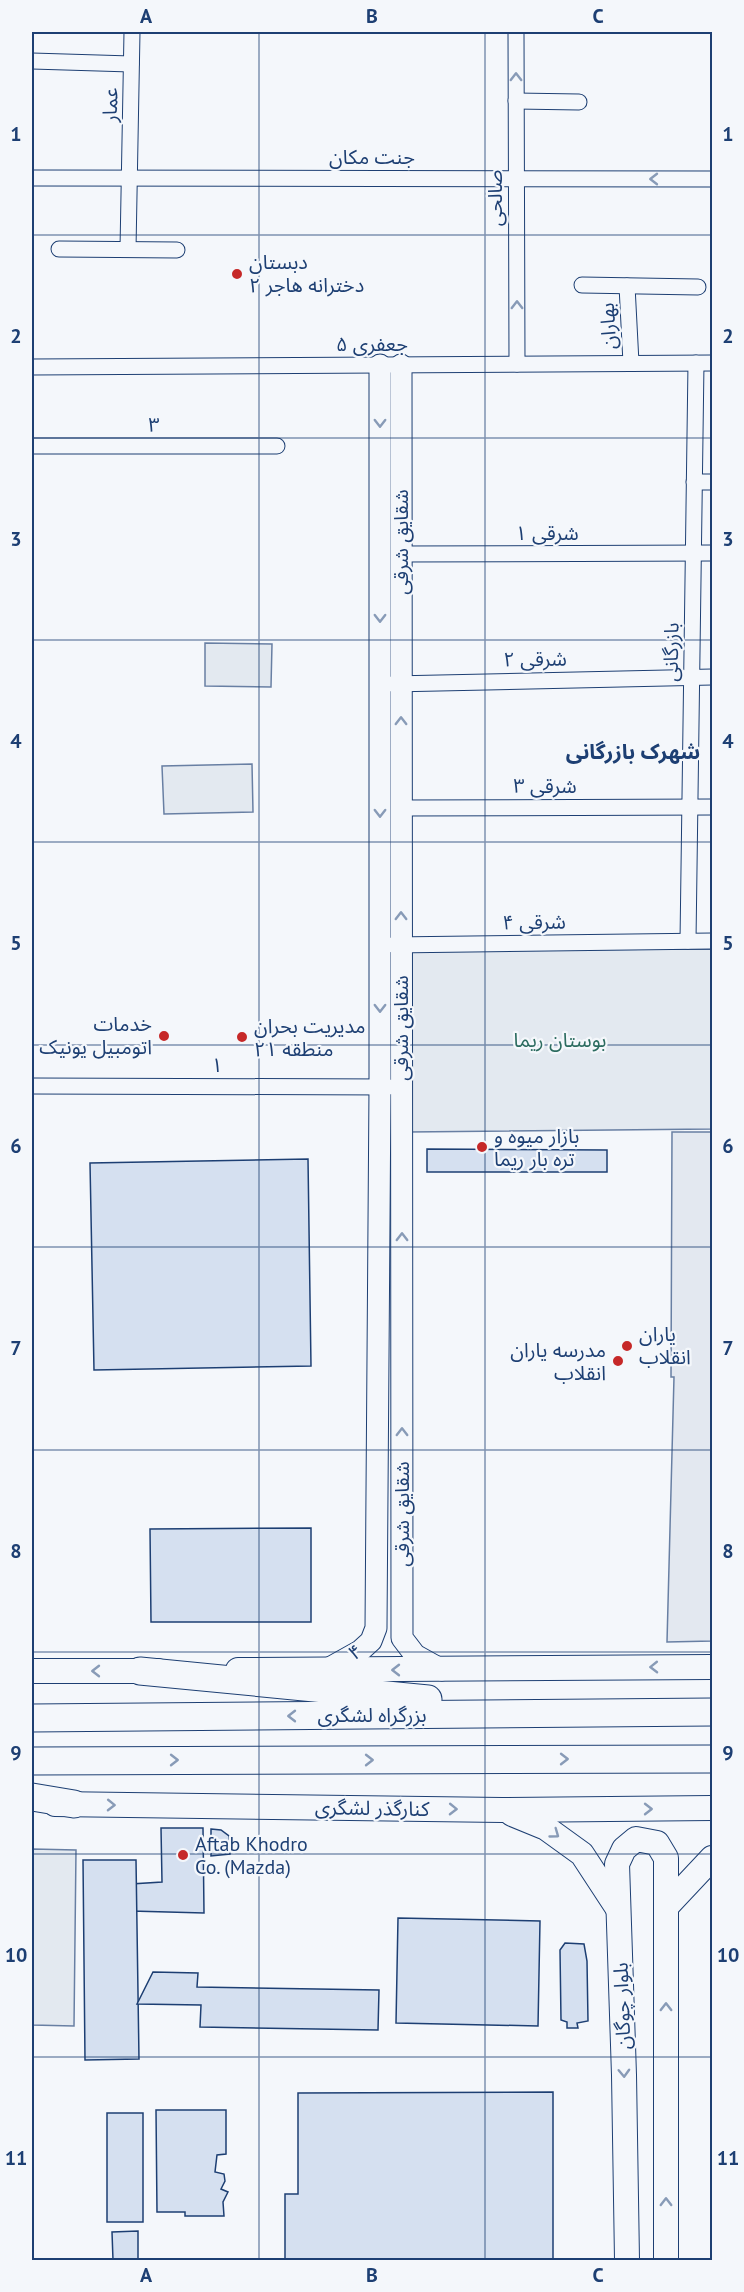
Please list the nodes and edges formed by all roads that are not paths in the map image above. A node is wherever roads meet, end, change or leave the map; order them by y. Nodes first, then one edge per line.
1 (132, 32) edge
2 (516, 32) edge
3 (32, 61) edge
4 (131, 64) junction
5 (516, 100) junction
6 (579, 102) dead end
7 (32, 178) edge
8 (129, 178) junction
9 (516, 178) junction
10 (712, 179) edge
11 (59, 249) dead end
12 (128, 249) junction
13 (177, 250) dead end
14 (582, 285) dead end
15 (627, 286) junction
16 (698, 287) dead end
17 (631, 363) junction
18 (696, 363) junction
19 (712, 363) edge
20 (517, 364) junction
21 (390, 365) junction
22 (32, 367) edge
23 (32, 446) edge
24 (277, 446) dead end
25 (694, 482) junction
26 (712, 482) edge
27 (693, 553) junction
28 (712, 553) edge
29 (401, 554) junction
30 (692, 677) junction
31 (712, 677) edge
32 (390, 684) junction
33 (690, 807) junction
34 (712, 807) edge
35 (401, 808) junction
36 (688, 941) junction
37 (712, 941) edge
38 (401, 944) junction
39 (380, 945) junction
40 (32, 1086) edge
41 (391, 1087) junction
42 (376, 1628) joint
43 (712, 1667) edge
44 (326, 1670) junction
45 (443, 1670) junction
46 (32, 1671) edge
47 (140, 1671) junction
48 (712, 1712) edge
49 (582, 1713) junction
50 (32, 1718) edge
51 (712, 1758) edge
52 (32, 1761) edge
53 (32, 1797) edge
54 (32, 1804) edge
55 (74, 1804) junction
56 (712, 1808) edge
57 (502, 1810) junction
58 (712, 1858) edge
59 (666, 1907) junction
60 (618, 1909) junction
61 (627, 2260) edge
62 (666, 2260) edge

1 - 4 street, عمار
5 -> 2 street, صالحی
3 - 4 street
4 - 8 street, عمار
5 - 6 street
5 - 9 street, صالحی
7 - 8 street, جنت مکان
8 - 9 street, جنت مکان
8 - 12 street, عمار
10 -> 9 street, جنت مکان
20 -> 9 street, صالحی
11 - 12 street
12 - 13 street
14 - 15 street, بهاران
15 - 16 street, بهاران
15 - 17 street, بهاران
17 - 18 street, جعفری ۵
17 - 20 street, جعفری ۵
18 - 19 street, جعفری ۵
18 - 25 street, بازرگانی
20 - 21 street, جعفری ۵
21 - 22 street, جعفری ۵
21 - 29 street, شقایق شرقی
21 -> 32 street, شقایق شرقی
23 - 24 street, ۳
25 - 26 street
25 - 27 street, بازرگانی
27 - 28 street, ۱ شرقی
27 - 29 street, ۱ شرقی
27 - 30 street, بازرگانی
29 - 32 street, شقایق شرقی
30 - 31 street, ۲ شرقی
30 - 32 street, ۲ شرقی
30 - 33 street, بازرگانی
35 -> 32 street, شقایق شرقی
32 -> 39 street, شقایق شرقی
33 - 34 street, ۳ شرقی
33 - 35 street, ۳ شرقی
33 - 36 street, بازرگانی
38 -> 35 street, شقایق شرقی
36 - 37 street, ۴ شرقی
36 - 38 street, ۴ شرقی
38 - 39 street, ۴ شرقی
38 - 41 street, شقایق شرقی
39 -> 41 street, شقایق شرقی
40 - 41 street, ۱
41 - 42 street, شقایق شرقی
45 -> 41 street, شقایق شرقی
42 - 44 street, ۴
43 -> 45 main road
45 -> 44 main road
44 - 47 main road
47 -> 46 main road
47 - 49 highway
48 - 49 highway, بزرگراه لشگری
49 -> 50 highway, بزرگراه لشگری
52 -> 51 highway
53 - 55 highway
54 - 55 main road, کنارگذر لشگری
55 -> 57 main road, کنارگذر لشگری
57 -> 56 main road, کنارگذر لشگری
57 -> 60 main road
58 - 59 main road
59 - 60 main road, بلوار چوگان
62 -> 59 main road
60 -> 61 main road, بلوار چوگان

